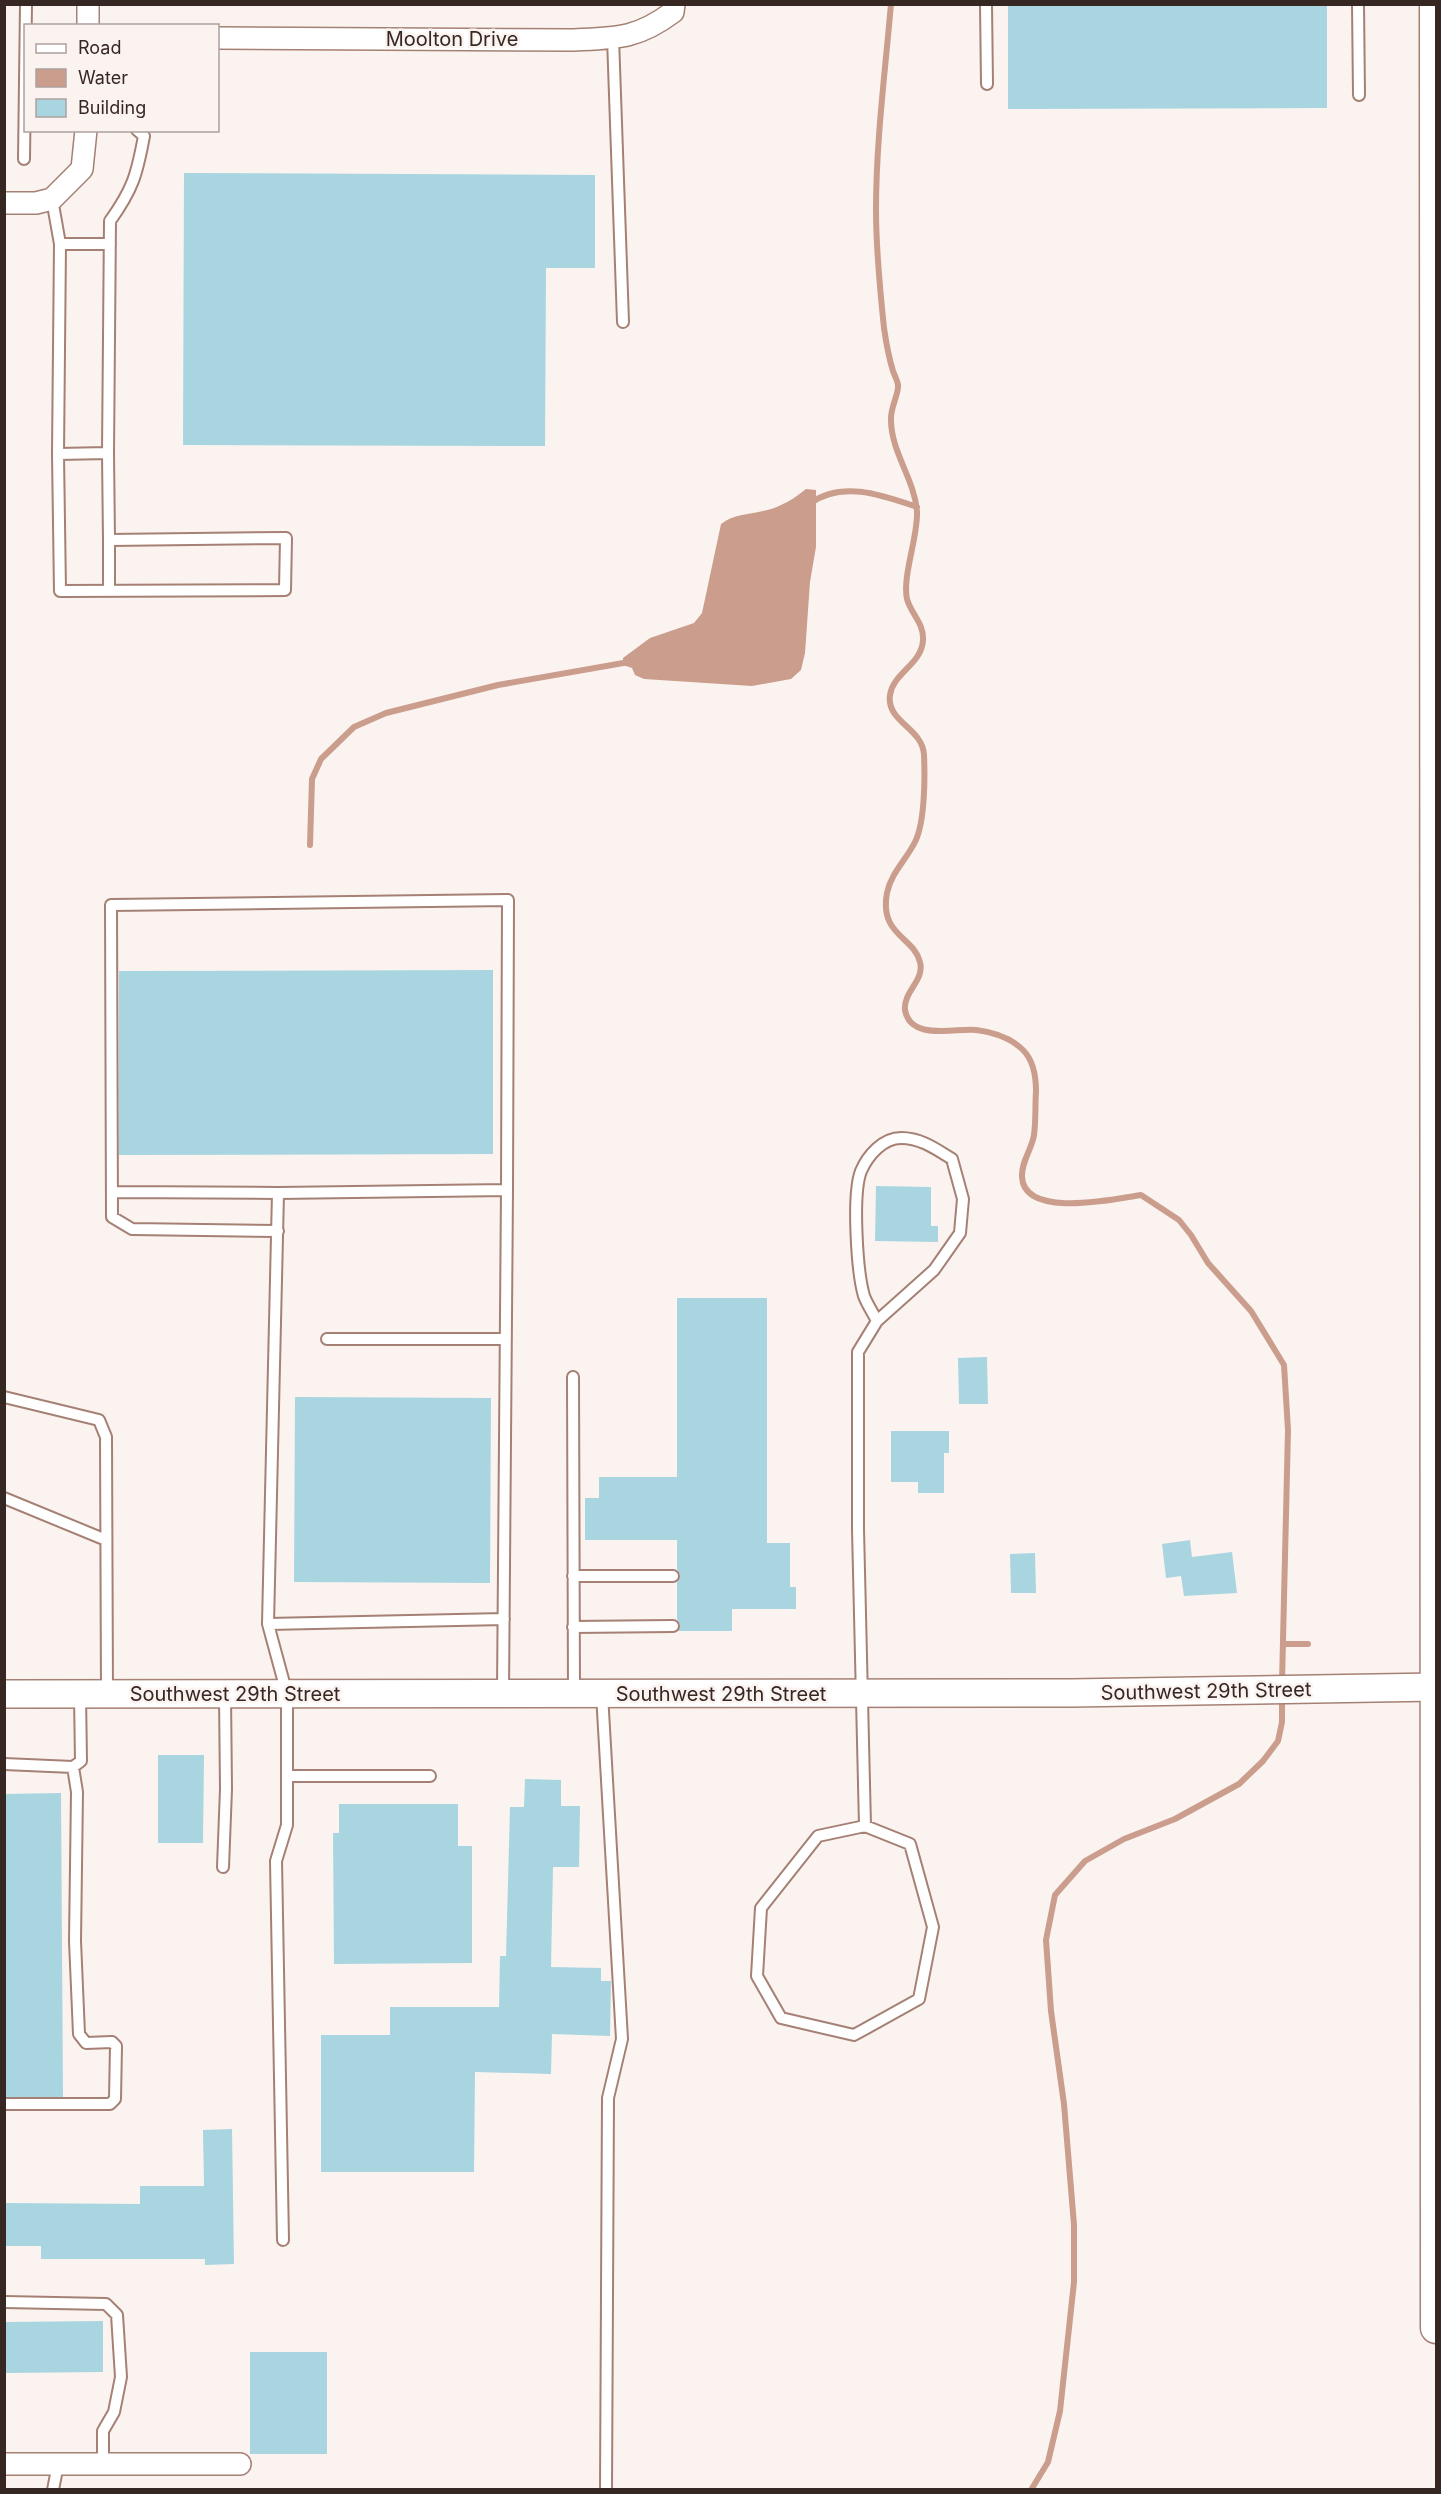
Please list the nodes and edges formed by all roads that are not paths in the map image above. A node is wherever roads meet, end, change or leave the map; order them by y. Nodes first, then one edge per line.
1 (26, 4) edge
2 (88, 4) edge
3 (674, 4) edge
4 (986, 4) edge
5 (1358, 4) edge
6 (1435, 4) edge
7 (25, 24) edge
8 (88, 24) edge
9 (219, 38) edge
10 (613, 38) junction
11 (1436, 73) edge
12 (987, 84) dead end
13 (1359, 95) dead end
14 (24, 132) edge
15 (86, 132) edge
16 (139, 132) edge
17 (24, 159) dead end
18 (52, 199) junction
19 (4, 203) edge
20 (60, 243) junction
21 (110, 244) junction
22 (1436, 292) edge
23 (623, 322) dead end
24 (108, 453) junction
25 (58, 454) junction
26 (109, 540) junction
27 (109, 591) junction
28 (507, 1191) junction
29 (112, 1192) junction
30 (278, 1193) junction
31 (278, 1231) junction
32 (877, 1321) junction
33 (327, 1339) dead end
34 (506, 1339) junction
35 (573, 1377) dead end
36 (4, 1397) edge
37 (4, 1498) edge
38 (106, 1540) junction
39 (573, 1576) junction
40 (673, 1576) dead end
41 (504, 1619) junction
42 (268, 1624) junction
43 (673, 1626) dead end
44 (573, 1627) junction
45 (1436, 1687) edge
46 (80, 1694) junction
47 (107, 1694) junction
48 (225, 1694) junction
49 (287, 1694) junction
50 (503, 1694) junction
51 (574, 1694) junction
52 (602, 1694) junction
53 (861, 1694) junction
54 (4, 1695) edge
55 (4, 1764) edge
56 (73, 1767) junction
57 (287, 1776) junction
58 (430, 1776) dead end
59 (865, 1826) junction
60 (223, 1867) dead end
61 (4, 2104) edge
62 (283, 2240) dead end
63 (4, 2302) edge
64 (1437, 2328) edge
65 (4, 2464) edge
66 (58, 2464) junction
67 (103, 2464) junction
68 (240, 2464) dead end
69 (53, 2490) edge
70 (606, 2490) edge

1 - 7 lane
2 - 8 street
3 - 10 street, Moolton Drive
4 - 12 lane
5 - 13 lane
6 - 11 main road
9 - 10 street, Moolton Drive
10 - 23 lane
11 - 22 main road
14 - 17 lane
15 - 18 street
16 - 21 lane
18 - 19 street
18 - 20 lane
20 - 21 lane
20 - 25 lane
21 - 24 lane
22 - 45 main road
24 - 25 lane
24 - 26 lane
25 - 27 lane
26 - 27 lane
26 - 27 lane
28 - 29 lane
28 - 30 lane
28 - 34 lane
29 - 30 lane
29 - 31 lane
30 - 31 lane
31 - 42 lane
32 - 32 lane
32 - 53 lane
33 - 34 lane
34 - 41 lane
35 - 39 lane
36 - 38 lane
37 - 38 lane
38 - 47 lane
39 - 40 lane
39 - 44 lane
41 - 42 lane
41 - 50 lane
42 - 49 lane
43 - 44 lane
44 - 51 lane
45 - 53 street, Southwest 29th Street
45 - 64 main road
46 - 47 street, Southwest 29th Street
46 - 54 street, Southwest 29th Street
46 - 56 lane
47 - 48 street, Southwest 29th Street
48 - 49 street, Southwest 29th Street
48 - 60 lane
49 - 50 street, Southwest 29th Street
49 - 57 lane
50 - 51 street, Southwest 29th Street
51 - 52 street, Southwest 29th Street
52 - 53 street, Southwest 29th Street
52 - 70 lane
53 - 59 lane
55 - 56 lane
56 - 61 lane
57 - 58 lane
57 - 62 lane
59 - 59 lane
63 - 67 lane
65 - 66 street
66 - 67 street
66 - 69 lane
67 - 68 street

